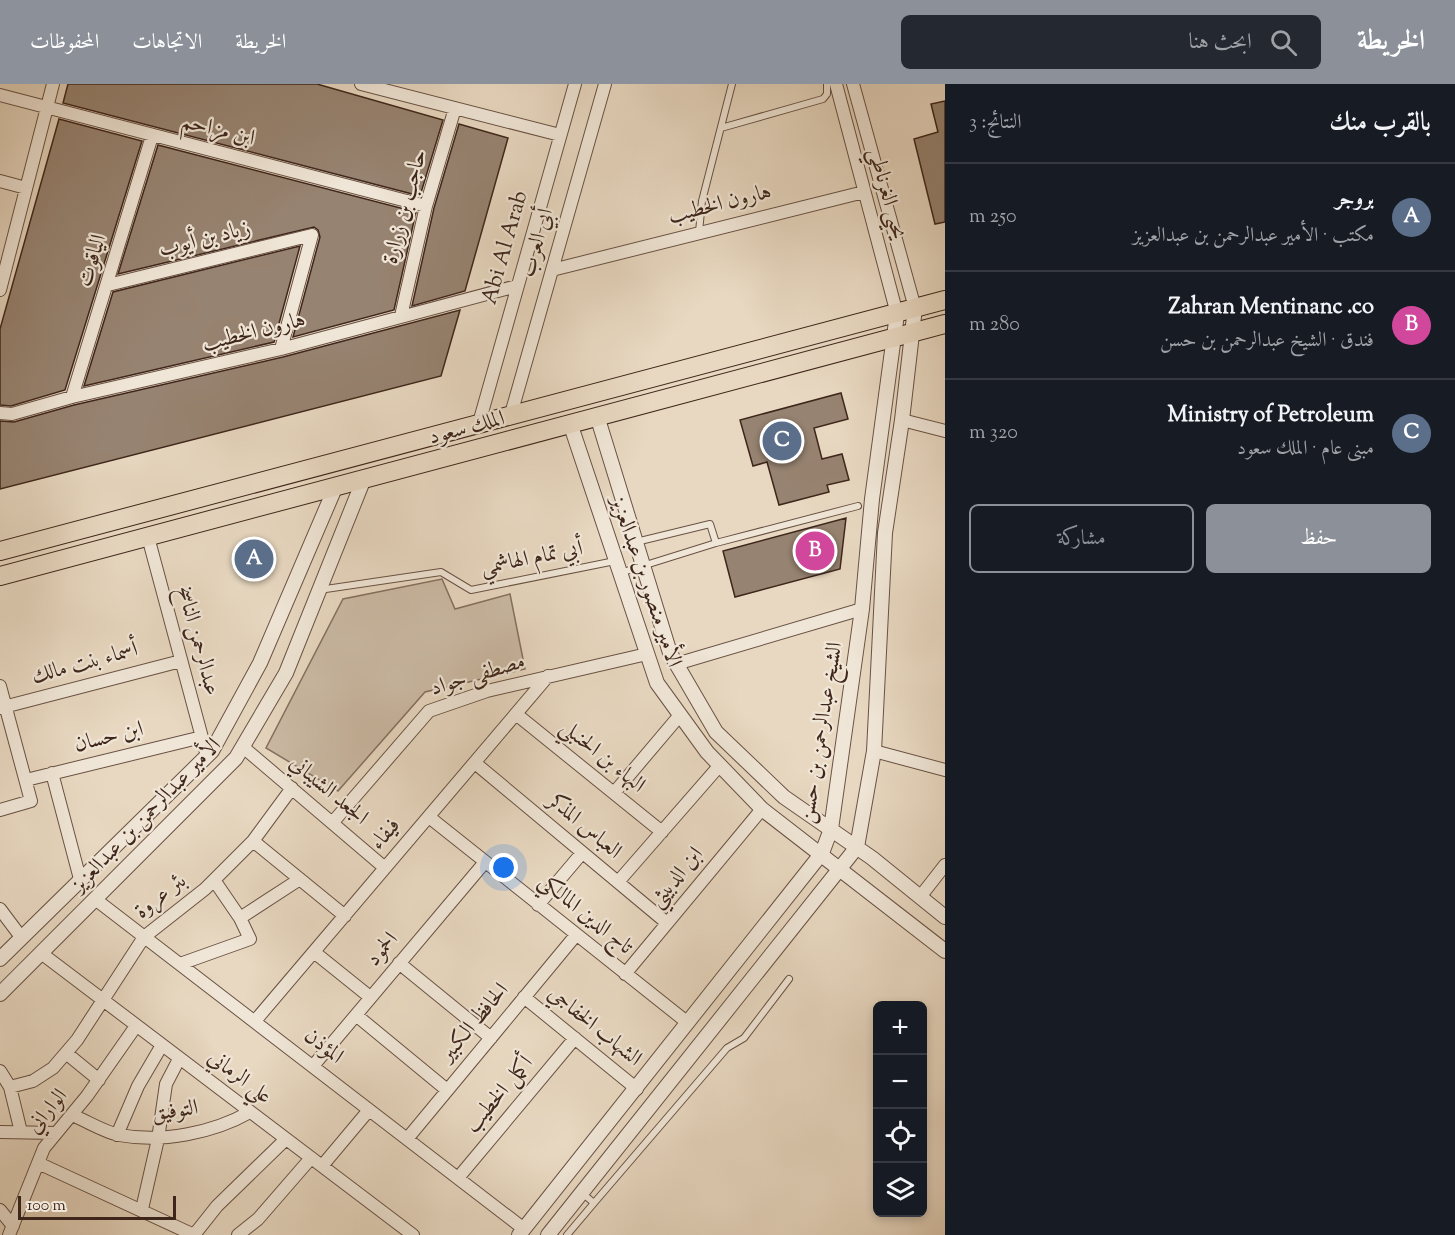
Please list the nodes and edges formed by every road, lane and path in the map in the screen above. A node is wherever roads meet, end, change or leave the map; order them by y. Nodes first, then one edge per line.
1 (53, 84) edge
2 (361, 84) edge
3 (575, 84) edge
4 (605, 84) edge
5 (732, 84) edge
6 (827, 84) edge
7 (836, 84) edge
8 (853, 84) edge
9 (0, 94) edge
10 (47, 107) junction
11 (455, 108) junction
12 (722, 128) junction
13 (560, 135) junction
14 (152, 136) junction
15 (0, 181) edge
16 (26, 188) junction
17 (864, 192) junction
18 (426, 206) junction
19 (699, 232) junction
20 (552, 270) junction
21 (108, 285) junction
22 (518, 286) junction
23 (0, 290) edge
24 (945, 300) edge
25 (906, 311) junction
26 (400, 316) junction
27 (945, 324) edge
28 (912, 332) junction
29 (894, 336) junction
30 (281, 349) junction
31 (72, 397) junction
32 (0, 413) edge
33 (511, 414) junction
34 (598, 419) junction
35 (902, 420) junction
36 (479, 423) junction
37 (571, 426) junction
38 (945, 431) edge
39 (363, 481) junction
40 (335, 488) junction
41 (858, 506) dead end
42 (319, 529) junction
43 (340, 536) junction
44 (148, 537) junction
45 (636, 542) junction
46 (716, 543) junction
47 (0, 551) edge
48 (643, 566) junction
49 (617, 567) junction
50 (0, 576) edge
51 (318, 590) junction
52 (862, 609) junction
53 (647, 654) junction
54 (181, 661) junction
55 (676, 663) junction
56 (548, 676) junction
57 (0, 686) edge
58 (3, 708) edge
59 (516, 714) junction
60 (680, 715) junction
61 (202, 737) junction
62 (243, 747) junction
63 (874, 751) junction
64 (207, 756) junction
65 (474, 763) junction
66 (720, 765) junction
67 (945, 770) edge
68 (52, 773) junction
69 (26, 780) junction
70 (292, 788) junction
71 (614, 793) junction
72 (762, 809) junction
73 (0, 810) edge
74 (429, 817) junction
75 (139, 822) junction
76 (333, 822) junction
77 (831, 829) junction
78 (662, 832) junction
79 (154, 838) junction
80 (253, 840) junction
81 (857, 848) junction
82 (582, 853) junction
83 (822, 853) junction
84 (485, 862) junction
85 (945, 865) edge
86 (386, 868) junction
87 (840, 868) junction
88 (80, 879) junction
89 (300, 879) junction
90 (214, 880) junction
91 (618, 882) junction
92 (920, 897) junction
93 (95, 899) junction
94 (538, 905) junction
95 (0, 909) edge
96 (345, 916) junction
97 (945, 917) edge
98 (240, 918) junction
99 (667, 923) junction
100 (576, 935) junction
101 (21, 937) junction
102 (144, 937) junction
103 (945, 951) edge
104 (314, 952) junction
105 (41, 953) junction
106 (0, 959) edge
107 (399, 963) junction
108 (180, 964) junction
109 (625, 974) junction
110 (789, 980) dead end
111 (0, 994) edge
112 (370, 997) junction
113 (524, 997) junction
114 (102, 999) junction
115 (356, 1015) junction
116 (255, 1021) junction
117 (688, 1023) junction
118 (136, 1026) junction
119 (490, 1038) junction
120 (575, 1038) junction
121 (162, 1045) junction
122 (66, 1053) junction
123 (179, 1059) junction
124 (313, 1066) junction
125 (0, 1071) edge
126 (99, 1080) junction
127 (10, 1087) junction
128 (637, 1089) junction
129 (447, 1090) junction
130 (369, 1110) junction
131 (250, 1112) junction
132 (72, 1115) junction
133 (0, 1132) edge
134 (21, 1132) junction
135 (56, 1133) junction
136 (117, 1135) junction
137 (158, 1139) junction
138 (286, 1139) junction
139 (407, 1139) junction
140 (594, 1142) junction
141 (612, 1155) junction
142 (311, 1158) junction
143 (38, 1163) junction
144 (322, 1166) junction
145 (458, 1178) junction
146 (582, 1193) junction
147 (594, 1203) junction
148 (142, 1209) junction
149 (0, 1210) edge
150 (11, 1231) edge
151 (521, 1232) edge
152 (194, 1235) edge
153 (238, 1235) edge
154 (412, 1235) edge
155 (548, 1235) edge
156 (567, 1235) edge

1 - 10 street
2 - 11 street
3 - 13 street, Abi Al Arab
4 - 20 street, أبي العرب
5 - 12 lane
6 - 12 lane
7 - 17 street, يحيى الغرناطي
8 - 25 street, يحيى الغرناطي
9 - 10 street, ابن مزاحم
10 - 14 street, ابن مزاحم
10 - 16 street
11 - 13 street
11 - 18 street, حاجب بن زرارة
12 - 19 lane
13 - 22 street, Abi Al Arab
14 - 18 street, ابن مزاحم
14 - 21 street, الياقوت
15 - 16 street
16 - 23 street
17 - 19 street, هارون الخطيب
17 - 25 street, يحيى الغرناطي
18 - 26 street, حاجب بن زرارة
19 - 20 street, هارون الخطيب
20 - 33 street, أبي العرب
21 - 30 street, زياد بن أيوب
21 - 31 street, الياقوت
22 - 26 street, هارون الخطيب
22 - 36 street, Abi Al Arab
24 - 25 main road, الملك سعود
25 - 28 street, الشيخ عبدالرحمن بن حسن
25 - 29 street, الشيخ عبدالرحمن بن حسن
25 - 33 main road, الملك سعود
26 - 30 street, هارون الخطيب
27 - 28 main road, الملك سعود
28 - 29 main road, الملك سعود
28 - 35 street, الشيخ عبدالرحمن بن حسن
29 - 34 main road, الملك سعود
29 - 52 street, الشيخ عبدالرحمن بن حسن
30 - 31 street, هارون الخطيب
31 - 32 street, هارون الخطيب
33 - 36 main road, الملك سعود
34 - 37 main road, الملك سعود
34 - 45 street, الأمير منصور بن عبدالعزيز
35 - 38 street
35 - 63 street, الشيخ عبدالرحمن بن حسن
36 - 47 main road, الملك سعود
37 - 39 main road, الملك سعود
37 - 49 street, الأمير منصور بن عبدالعزيز
39 - 40 main road, الملك سعود
39 - 43 street, الأمير عبدالرحمن بن عبدالعزيز
40 - 42 street, الأمير عبدالرحمن بن عبدالعزيز
40 - 44 main road, الملك سعود
41 - 46 lane, أبي تمام الهاشمي
42 - 43 street
42 - 64 street, الأمير عبدالرحمن بن عبدالعزيز
43 - 51 street, الأمير عبدالرحمن بن عبدالعزيز
44 - 50 main road, الملك سعود
44 - 54 street, عبدالرحمن الناسخ
45 - 46 lane
45 - 48 street, الأمير منصور بن عبدالعزيز
46 - 48 lane, أبي تمام الهاشمي
48 - 49 lane, أبي تمام الهاشمي
48 - 55 street, الأمير منصور بن عبدالعزيز
49 - 51 lane, أبي تمام الهاشمي
49 - 53 street, الأمير منصور بن عبدالعزيز
51 - 62 street, الأمير عبدالرحمن بن عبدالعزيز
52 - 55 street
52 - 77 street, الشيخ عبدالرحمن بن حسن
53 - 56 street, مصطفى جواد
53 - 60 street, الأمير منصور بن عبدالعزيز
54 - 58 street, أسماء بنت مالك
54 - 61 street, عبدالرحمن الناسخ
55 - 77 street, الأمير منصور بن عبدالعزيز
56 - 59 street, فيفاء
56 - 76 street, مصطفى جواد
57 - 58 street
58 - 69 street
59 - 65 street, فيفاء
59 - 71 street, البهاء بن الحنبلي
60 - 66 street, الأمير منصور بن عبدالعزيز
60 - 71 street
61 - 64 street, عبدالرحمن الناسخ
61 - 68 street, ابن حسان
62 - 70 street, الجعد الشيباني
62 - 79 street, الأمير عبدالرحمن بن عبدالعزيز
63 - 67 street
63 - 81 street, الشيخ عبدالرحمن بن حسن
64 - 75 street, الأمير عبدالرحمن بن عبدالعزيز
65 - 74 street, فيفاء
65 - 82 street, العباس المذكر
66 - 72 street, الأمير منصور بن عبدالعزيز
66 - 78 street
68 - 69 street, ابن حسان
68 - 88 street
69 - 73 street
70 - 76 street, الجعد الشيباني
70 - 80 street, بئر عروة
71 - 78 street, البهاء بن الحنبلي
72 - 83 street, الأمير منصور بن عبدالعزيز
72 - 99 street, ابن الدبيثي
74 - 84 street, تاج الدين المالكي
74 - 86 street, فيفاء
75 - 79 street
75 - 88 street, الأمير عبدالرحمن بن عبدالعزيز
76 - 86 street, الجعد الشيباني
77 - 81 street, الأمير منصور بن عبدالعزيز
77 - 83 street, الشيخ عبدالرحمن بن حسن
78 - 91 street
79 - 93 street, الأمير عبدالرحمن بن عبدالعزيز
80 - 89 street
80 - 90 street, بئر عروة
81 - 87 street
81 - 92 street, الأمير منصور بن عبدالعزيز
82 - 91 street, العباس المذكر
82 - 94 street
83 - 87 street, الأمير منصور بن عبدالعزيز
83 - 117 street, الشيخ عبدالرحمن بن حسن
84 - 94 street, تاج الدين المالكي
84 - 107 street, الحمود
85 - 92 street
86 - 96 street, فيفاء
87 - 103 street, الأمير منصور بن عبدالعزيز
87 - 141 street
88 - 101 street, الأمير عبدالرحمن بن عبدالعزيز
89 - 96 street
89 - 98 street
90 - 98 street
90 - 102 street, بئر عروة
91 - 99 street, العباس المذكر
92 - 97 street, الأمير منصور بن عبدالعزيز
93 - 102 street, المؤذن
93 - 105 street, الأمير عبدالرحمن بن عبدالعزيز
94 - 100 street, تاج الدين المالكي
95 - 101 street
96 - 104 street, فيفاء
98 - 108 street
99 - 109 street, ابن الدبيثي
100 - 109 street, تاج الدين المالكي
100 - 113 street, الحافظ الكبير
101 - 106 street, الأمير عبدالرحمن بن عبدالعزيز
102 - 108 street, المؤذن
102 - 114 street, بئر عروة
104 - 112 street
104 - 116 street, فيفاء
105 - 111 street, الأمير عبدالرحمن بن عبدالعزيز
105 - 114 street, علي الرماني
107 - 112 street, الحمود
107 - 119 street
108 - 116 street, المؤذن
109 - 117 street, تاج الدين المالكي
110 - 147 lane
112 - 115 street, الحمود
113 - 119 street, الحافظ الكبير
113 - 120 street, الشهاب الخفاجي
114 - 118 street, علي الرماني
114 - 122 street, بئر عروة
115 - 124 street, الحمود
115 - 129 street
116 - 124 street, المؤذن
117 - 128 street, الشيخ عبدالرحمن بن حسن
118 - 121 street, علي الرماني
118 - 126 street, الواراني
119 - 129 street, الحافظ الكبير
120 - 128 street, الشهاب الخفاجي
120 - 145 street, أكمل الخطيب
121 - 123 street, علي الرماني
121 - 136 street
122 - 126 street
122 - 127 street, بئر عروة
123 - 131 street, علي الرماني
123 - 137 street
124 - 130 street, المؤذن
125 - 127 street
126 - 132 street, الواراني
127 - 134 street
128 - 140 street, الشيخ عبدالرحمن بن حسن
129 - 139 street, الحافظ الكبير
130 - 139 street, المؤذن
130 - 144 street
131 - 137 street, التوفيق
131 - 138 street, علي الرماني
132 - 135 street, الواراني
132 - 136 street, التوفيق
133 - 134 street
134 - 135 street
135 - 143 street, الواراني
136 - 137 street, التوفيق
137 - 148 street
138 - 142 street, علي الرماني
138 - 152 street
139 - 145 street, المؤذن
140 - 141 street
140 - 151 street, الشيخ عبدالرحمن بن حسن
141 - 146 street
142 - 144 street, علي الرماني
142 - 153 street
143 - 148 street
143 - 150 street, الواراني
144 - 154 street, علي الرماني
145 - 151 street, المؤذن
146 - 147 lane
146 - 155 street
147 - 156 lane
148 - 152 street
149 - 150 street

